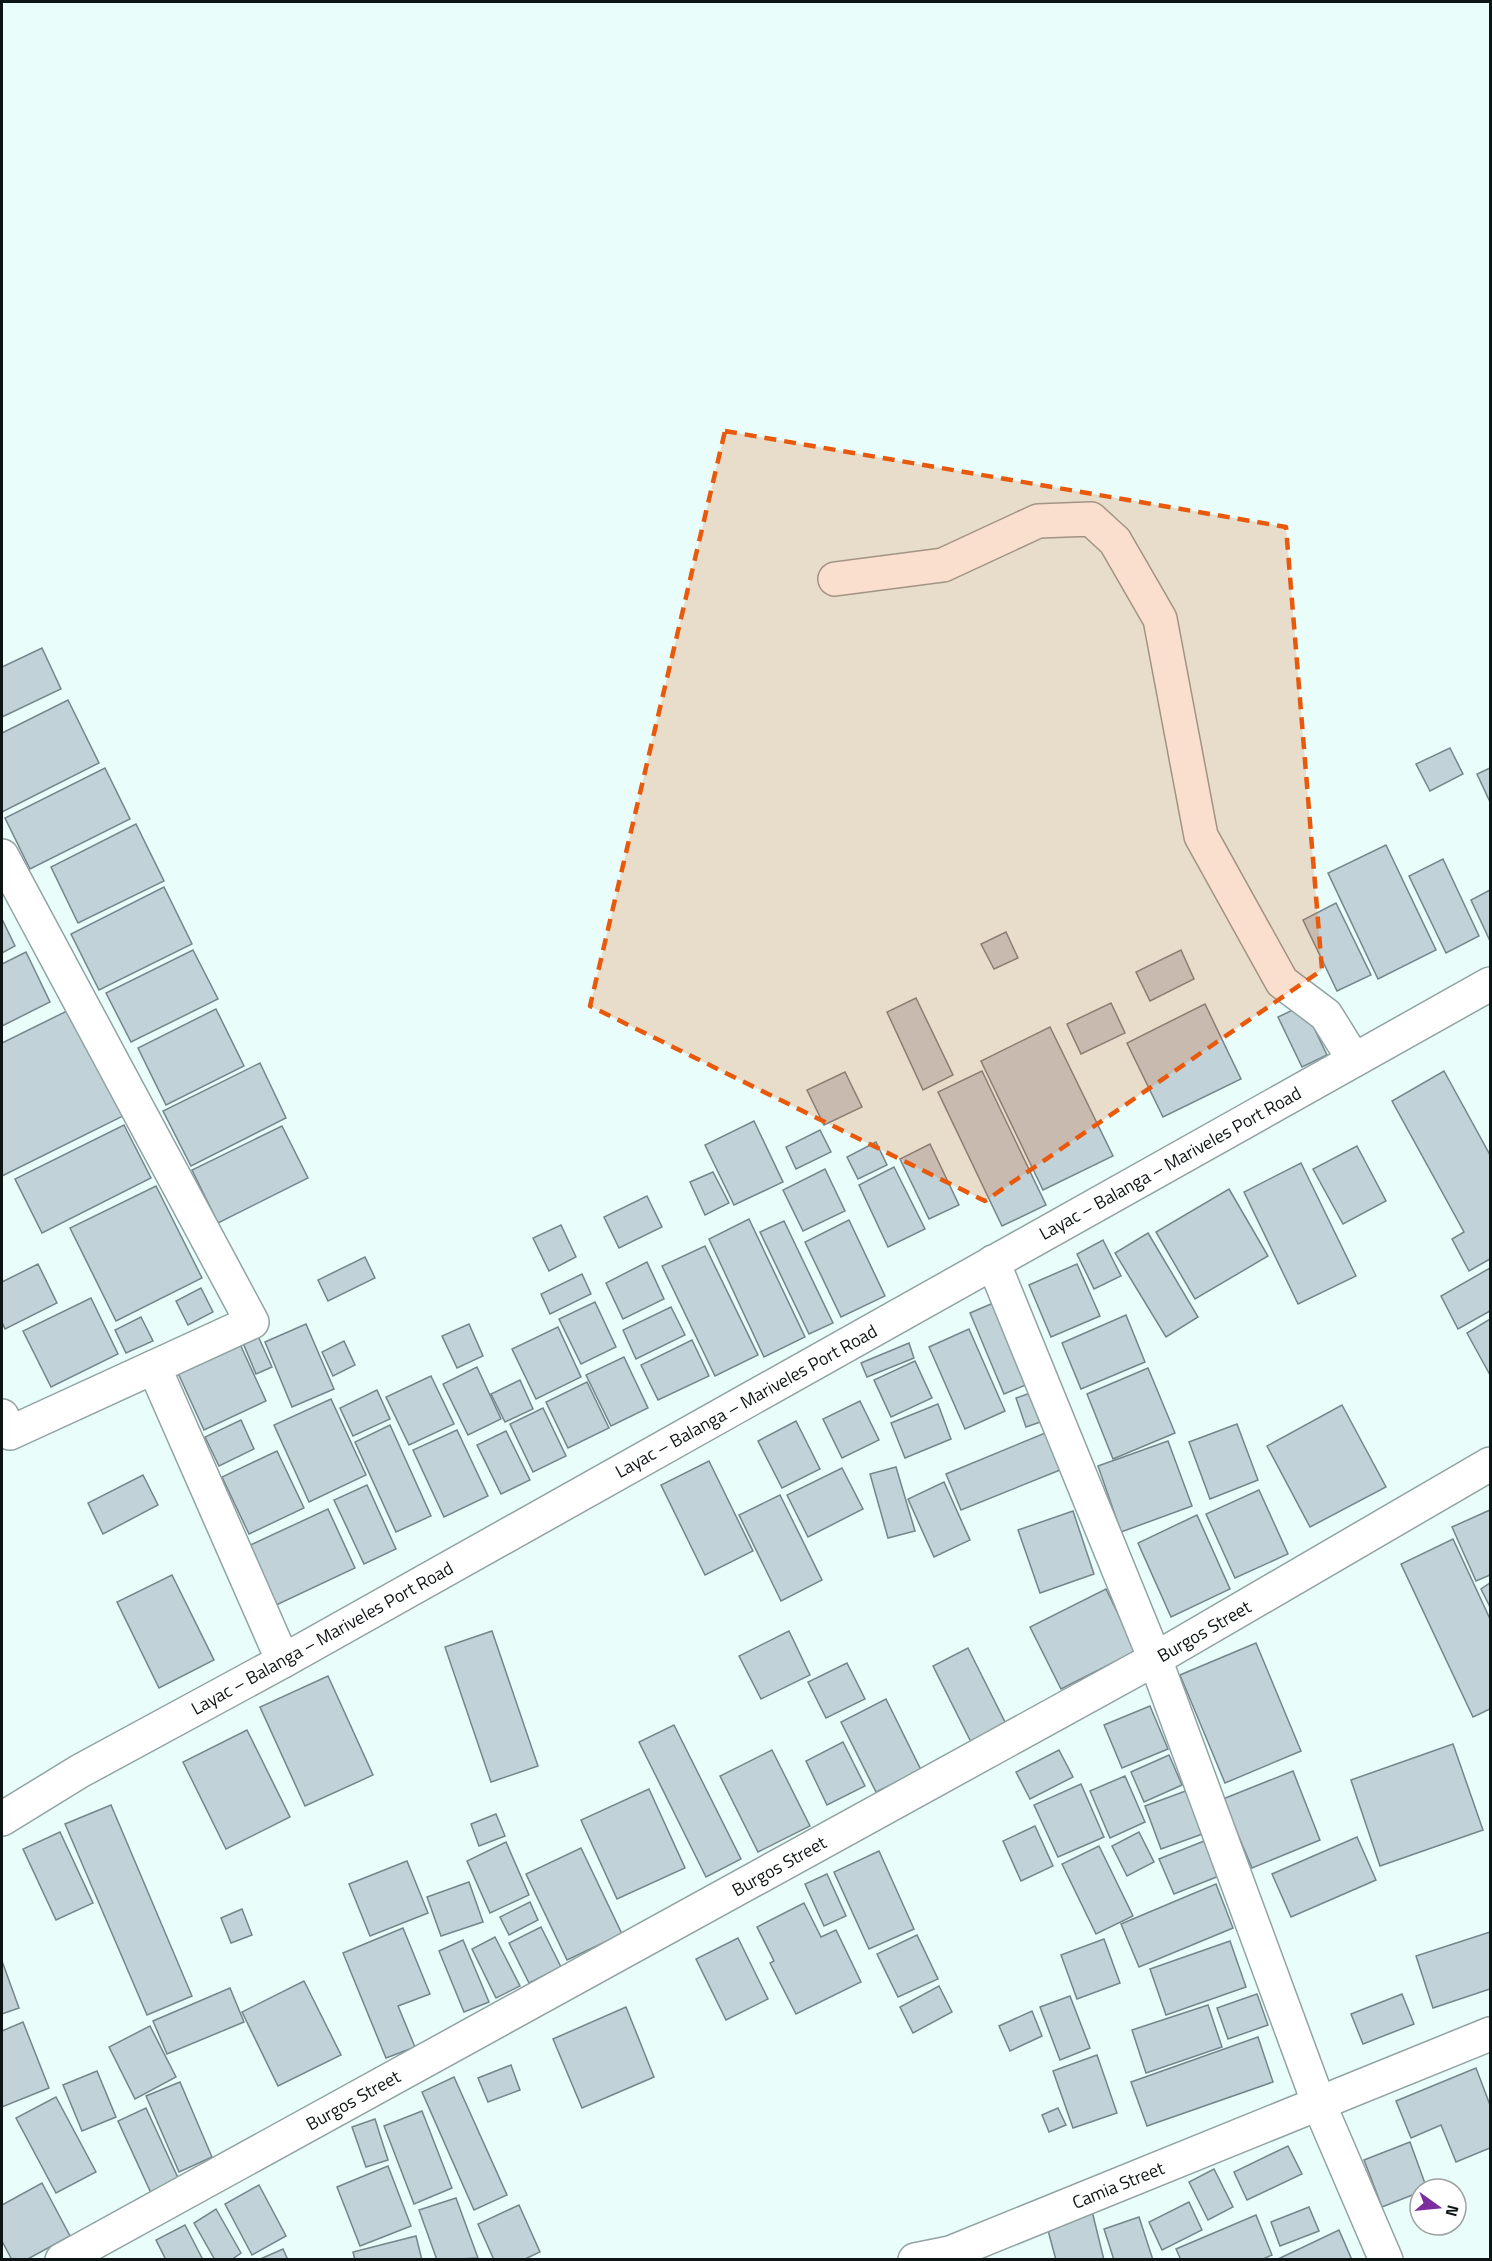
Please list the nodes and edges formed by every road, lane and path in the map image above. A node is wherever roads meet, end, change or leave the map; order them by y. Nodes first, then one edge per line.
1 (835, 579) dead end
2 (2, 856) edge
3 (1491, 984) edge
4 (1354, 1060) junction
5 (993, 1263) junction
6 (154, 1367) junction
7 (2, 1416) edge
8 (1491, 1464) edge
9 (1155, 1659) junction
10 (283, 1661) junction
11 (2, 1819) edge
12 (1491, 2034) edge
13 (1319, 2104) junction
14 (951, 2256) edge
15 (62, 2259) edge
16 (915, 2259) edge
17 (1386, 2259) edge

1 - 4 street
2 - 6 street
3 - 4 street, Layac – Balanga – Mariveles Port Road
4 - 5 street, Layac – Balanga – Mariveles Port Road
5 - 9 street
5 - 10 street, Layac – Balanga – Mariveles Port Road
6 - 7 street
6 - 10 street
8 - 9 street, Burgos Street
9 - 13 street
9 - 15 street, Burgos Street
10 - 11 street, Layac – Balanga – Mariveles Port Road
12 - 13 street, Camia Street
13 - 14 street, Camia Street
13 - 17 street
14 - 16 street, Camia Street

